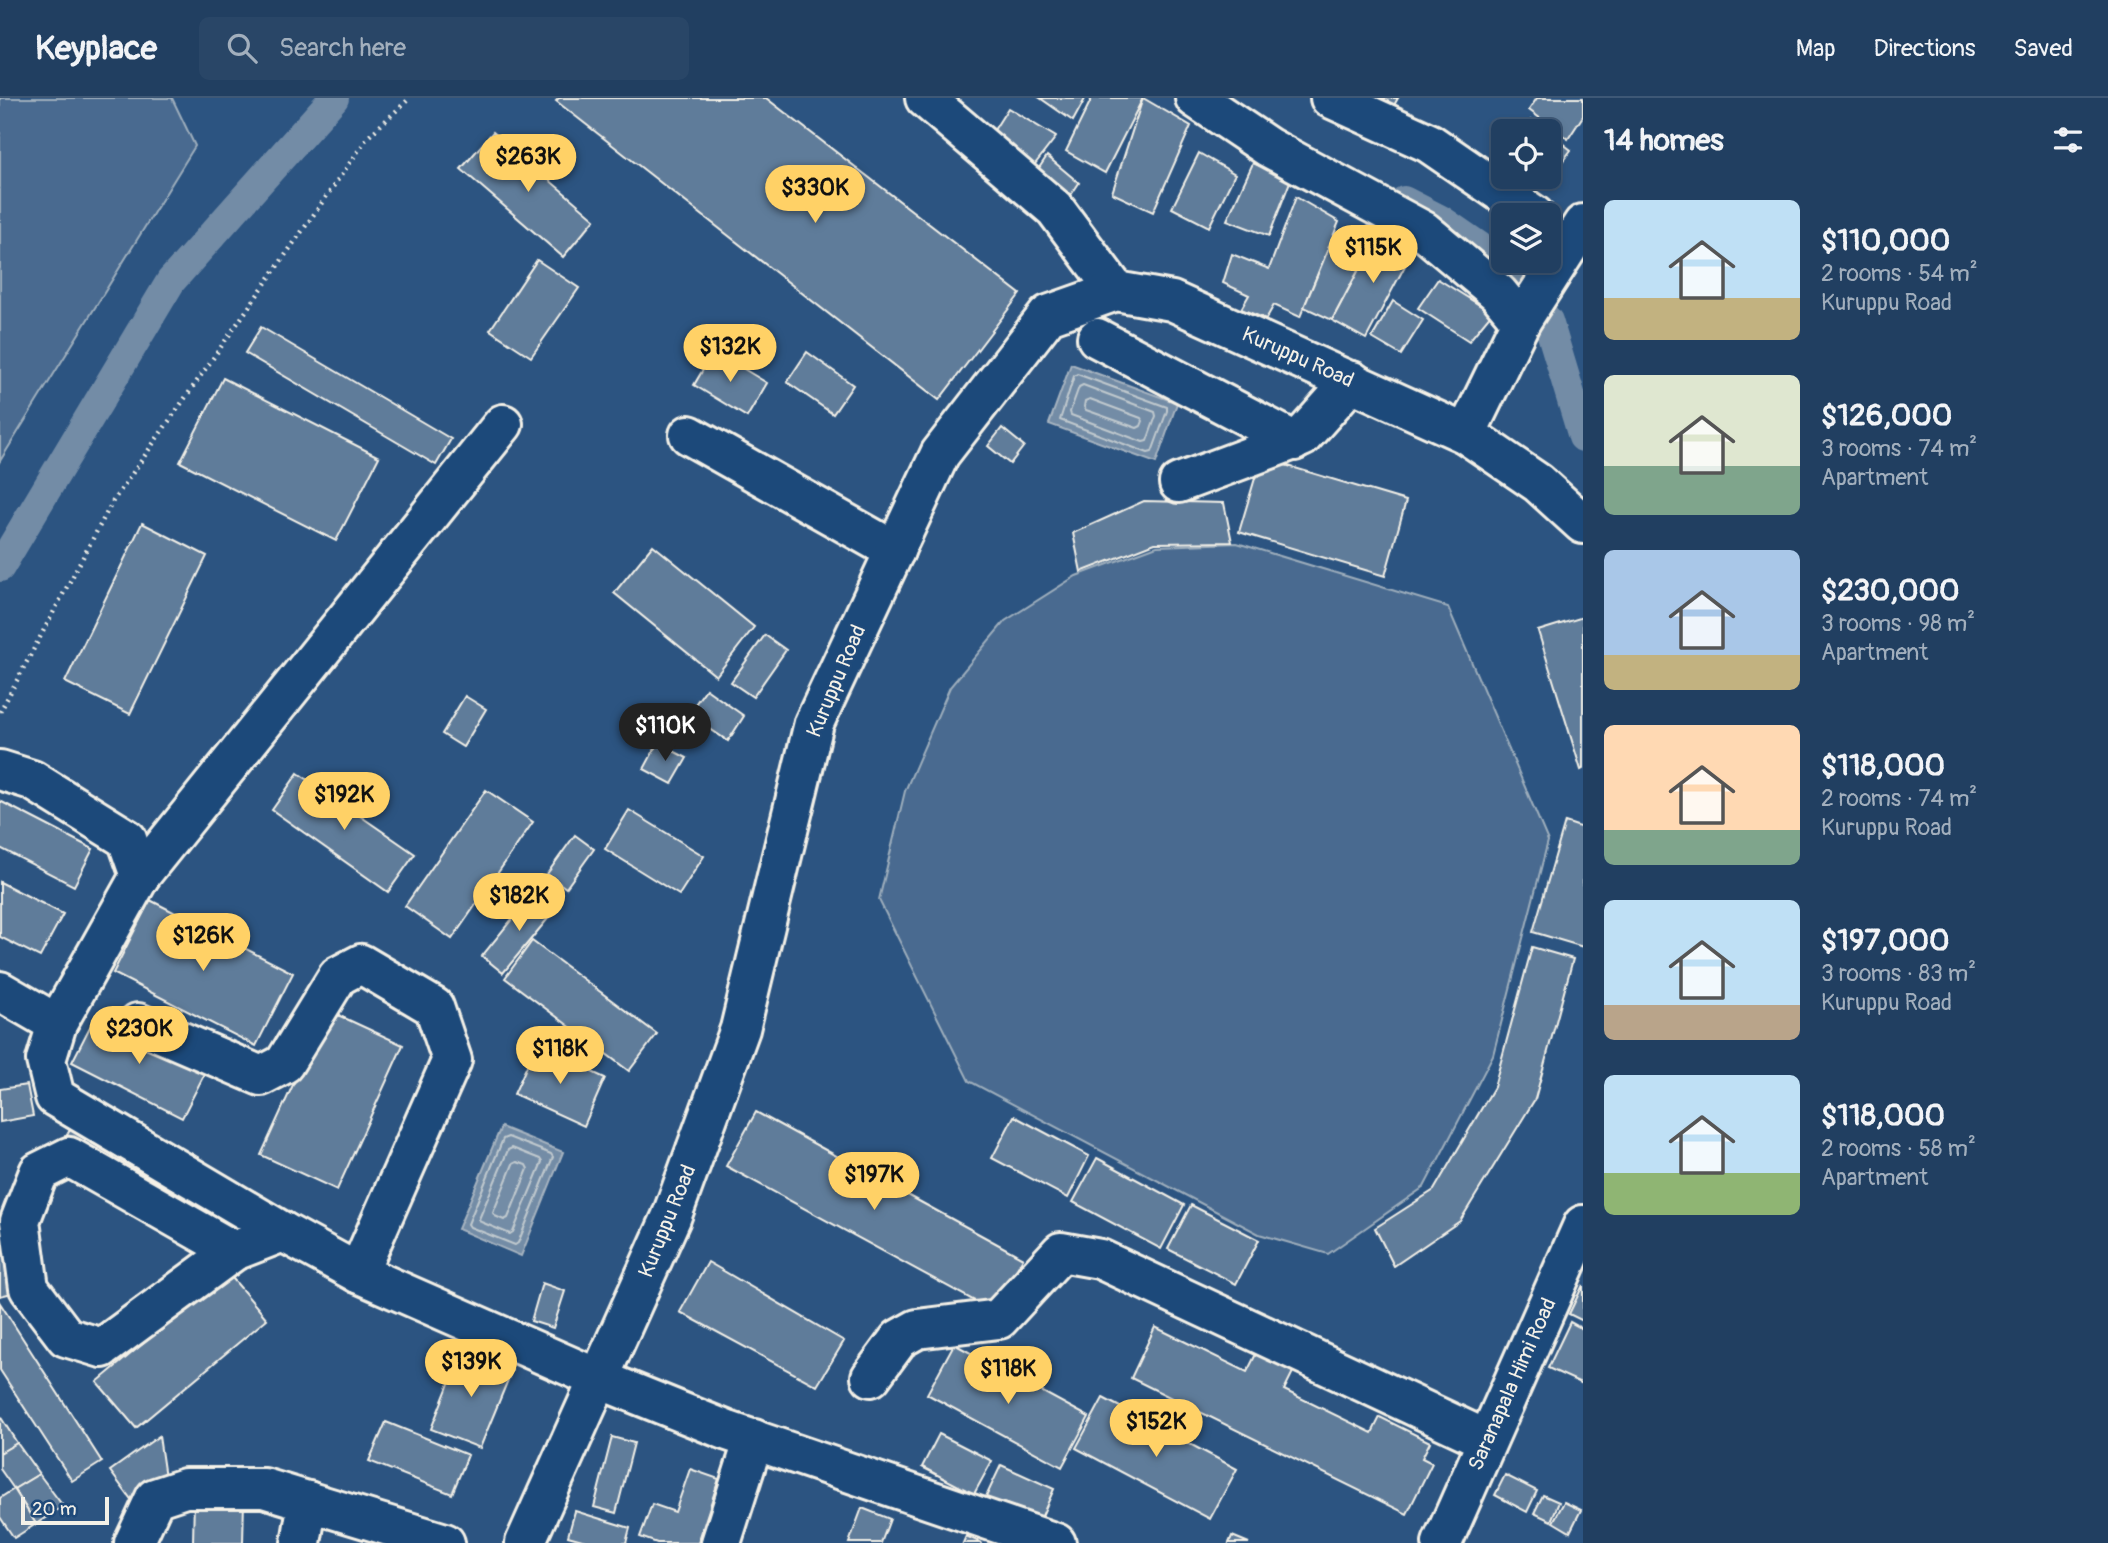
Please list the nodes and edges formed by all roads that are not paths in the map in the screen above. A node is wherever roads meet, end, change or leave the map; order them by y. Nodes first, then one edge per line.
1 (925, 98) edge
2 (1195, 98) edge
3 (1330, 98) edge
4 (1516, 203) edge
5 (1572, 233) edge
6 (1116, 291) junction
7 (1521, 321) junction
8 (1097, 338) dead end
9 (1352, 381) junction
10 (503, 424) dead end
11 (1466, 434) junction
12 (689, 435) dead end
13 (1294, 441) junction
14 (1179, 483) dead end
15 (1583, 524) edge
16 (895, 551) junction
17 (0, 770) edge
18 (140, 876) junction
19 (0, 991) edge
20 (138, 1023) dead end
21 (57, 1024) junction
22 (1583, 1225) edge
23 (283, 1232) junction
24 (234, 1251) junction
25 (358, 1273) junction
26 (871, 1377) dead end
27 (599, 1379) junction
28 (754, 1439) junction
29 (1487, 1440) junction
30 (308, 1501) junction
31 (134, 1543) edge
32 (301, 1543) edge
33 (445, 1543) edge
34 (525, 1543) edge
35 (720, 1543) edge
36 (1056, 1543) edge
37 (1442, 1543) edge

1 - 6 street
2 - 7 street
3 - 4 street
5 - 7 street
6 - 9 street, Kuruppu Road
6 - 16 street, Kuruppu Road
7 - 11 street
8 - 13 street
9 - 11 street, Kuruppu Road
9 - 13 street
10 - 18 street
11 - 15 street, Kuruppu Road
12 - 16 street
13 - 14 street
16 - 27 street, Kuruppu Road
17 - 18 street
18 - 21 street
19 - 21 street
20 - 25 street
21 - 23 street
22 - 29 street, Saranapala Himi Road
23 - 24 street
23 - 25 street
24 - 24 street
25 - 27 street
26 - 29 street
27 - 28 street
27 - 34 street, Kuruppu Road
28 - 35 street
28 - 36 street
29 - 37 street, Saranapala Himi Road
30 - 31 street
30 - 32 street
30 - 33 street

